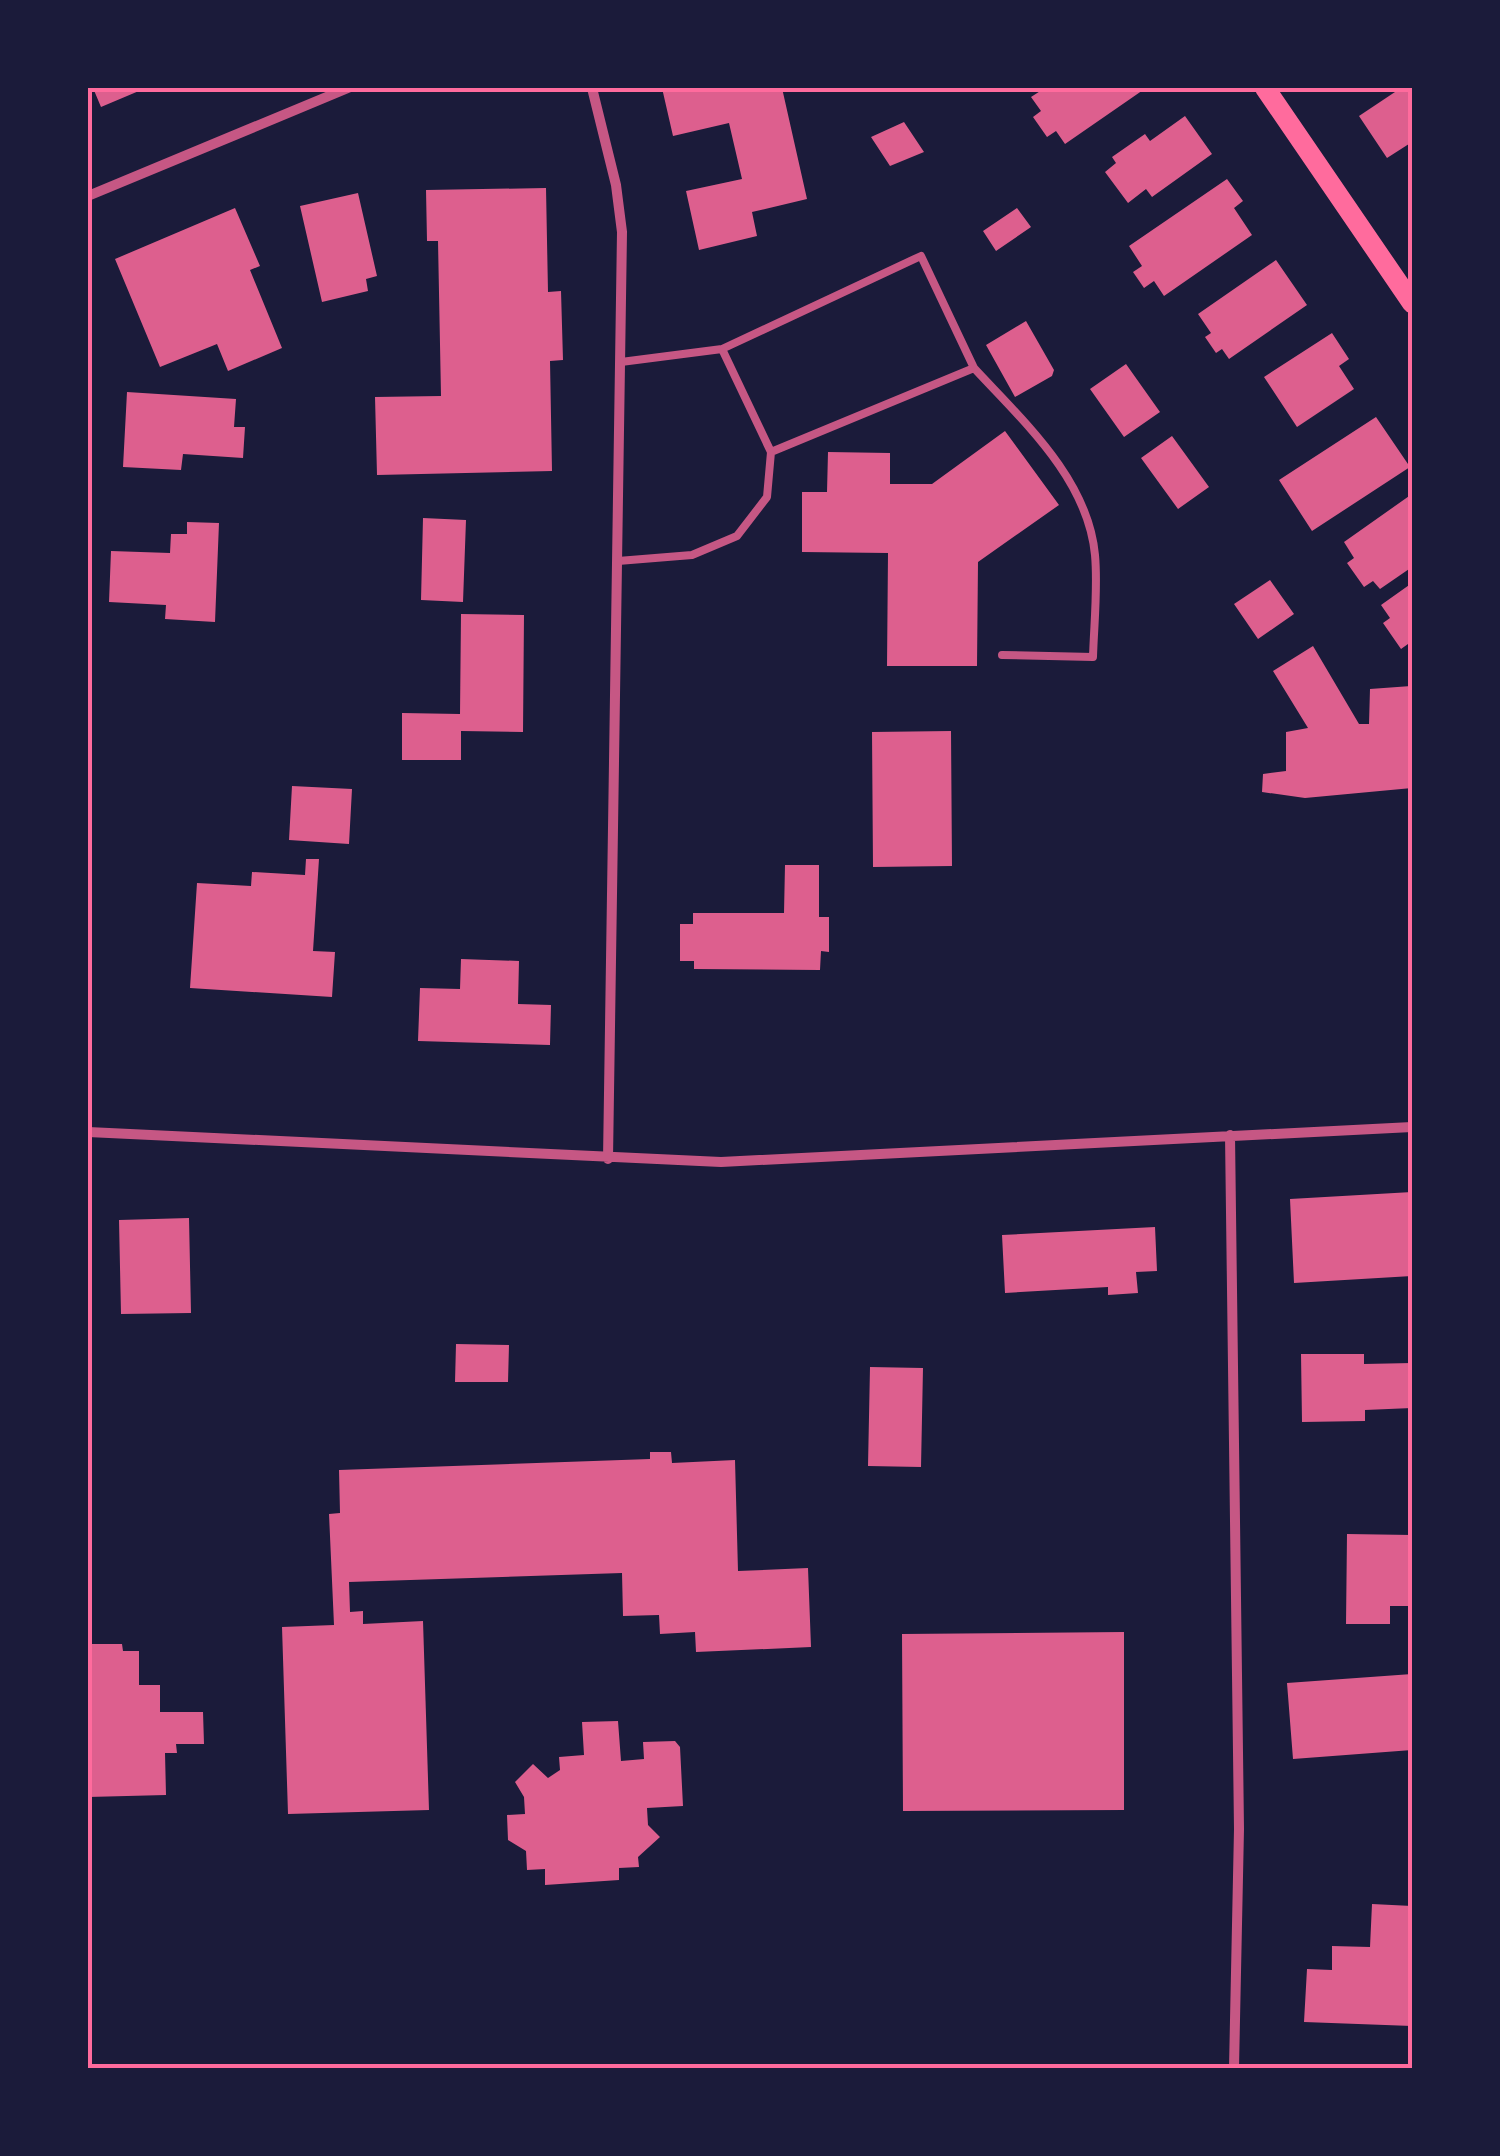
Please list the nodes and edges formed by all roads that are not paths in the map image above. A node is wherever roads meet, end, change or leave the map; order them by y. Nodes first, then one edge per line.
1 (348, 88) edge
2 (592, 88) edge
3 (1265, 88) edge
4 (330, 91) edge
5 (88, 196) edge
6 (1412, 303) edge
7 (722, 348) junction
8 (621, 362) junction
9 (974, 368) junction
10 (771, 452) junction
11 (618, 561) junction
12 (1002, 655) dead end
13 (1412, 1127) edge
14 (88, 1132) edge
15 (1230, 1135) junction
16 (608, 1158) junction
17 (1234, 2068) edge

1 - 4 street
2 - 8 street
3 - 6 main road
4 - 5 street
7 - 8 lane
7 - 9 lane
7 - 10 lane
8 - 11 street
9 - 10 lane
9 - 12 lane
10 - 11 lane
11 - 16 street
13 - 15 street
14 - 16 street
15 - 16 street
15 - 17 street

